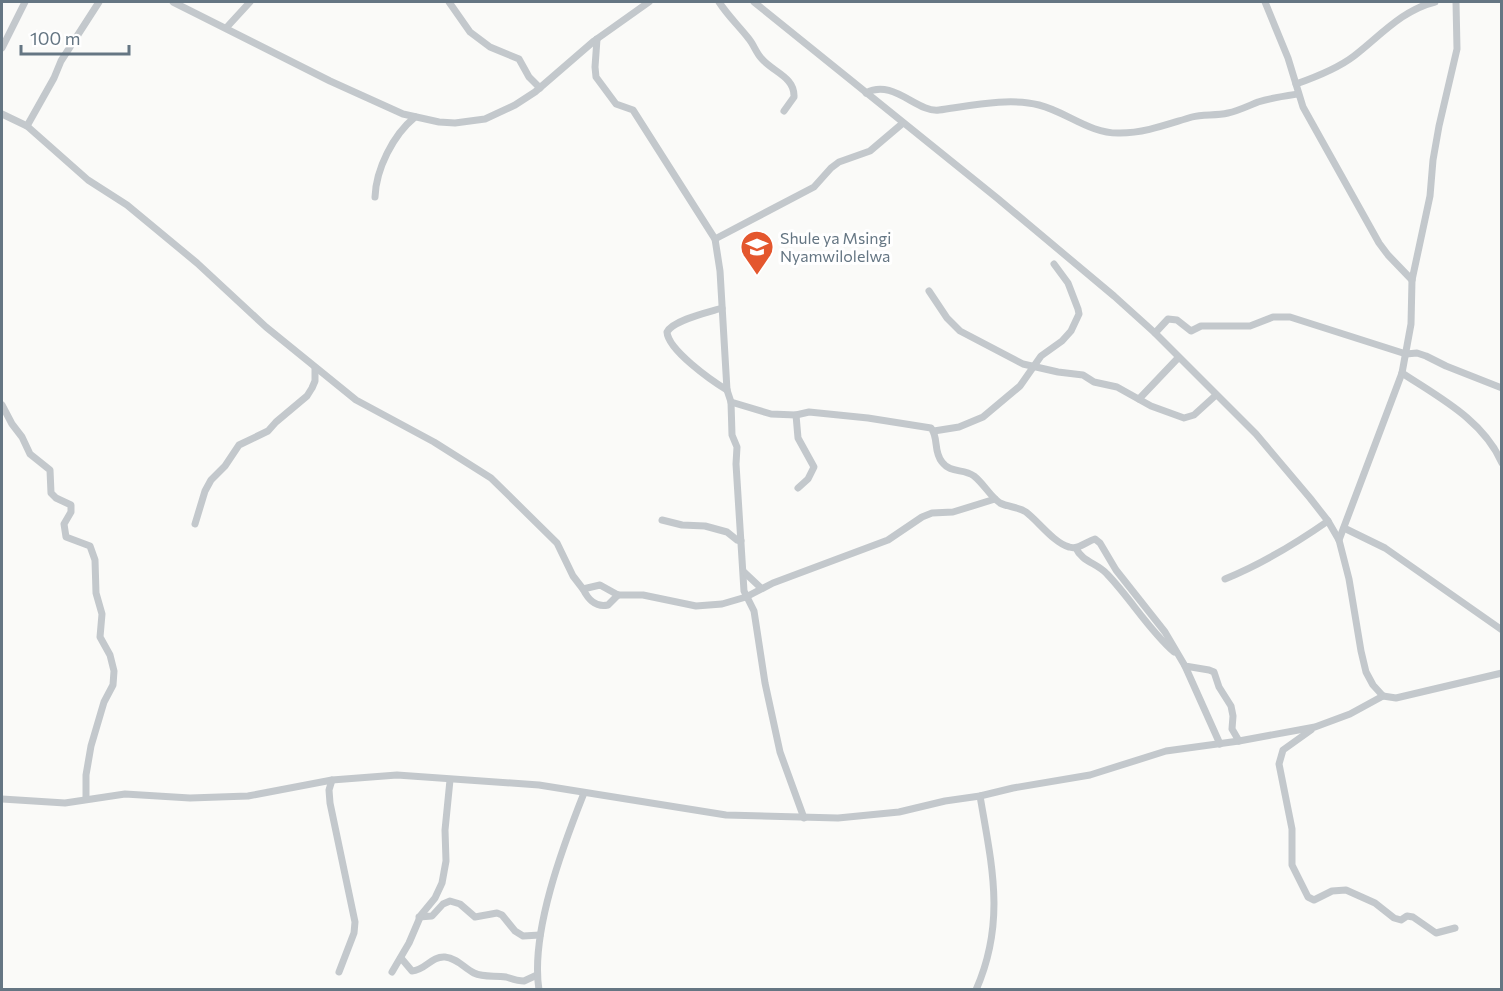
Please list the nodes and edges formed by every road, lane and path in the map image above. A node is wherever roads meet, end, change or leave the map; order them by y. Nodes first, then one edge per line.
1 (25, 2) edge
2 (99, 2) edge
3 (175, 2) edge
4 (250, 2) edge
5 (449, 2) edge
6 (649, 2) edge
7 (719, 2) edge
8 (754, 2) edge
9 (1266, 2) edge
10 (1435, 2) edge
11 (1456, 2) edge
12 (227, 27) junction
13 (597, 39) junction
14 (2, 48) edge
15 (1296, 84) junction
16 (540, 88) junction
17 (866, 93) junction
18 (1298, 94) junction
19 (784, 111) dead end
20 (2, 114) edge
21 (415, 117) junction
22 (903, 123) junction
23 (27, 126) junction
24 (375, 197) dead end
25 (715, 238) junction
26 (1054, 264) dead end
27 (1412, 280) junction
28 (929, 291) dead end
29 (722, 308) junction
30 (1155, 333) junction
31 (1406, 354) junction
32 (1178, 358) junction
33 (1034, 367) junction
34 (315, 368) junction
35 (1402, 373) junction
36 (1502, 388) edge
37 (727, 390) junction
38 (1216, 395) junction
39 (1139, 399) junction
40 (731, 402) junction
41 (2, 405) edge
42 (795, 414) junction
43 (934, 431) junction
44 (1502, 464) edge
45 (798, 488) dead end
46 (995, 499) junction
47 (662, 520) dead end
48 (1328, 521) junction
49 (195, 524) dead end
50 (1344, 528) junction
51 (1339, 540) junction
52 (741, 541) junction
53 (1076, 548) junction
54 (744, 572) junction
55 (1225, 579) dead end
56 (761, 588) junction
57 (583, 589) junction
58 (618, 595) junction
59 (746, 597) junction
60 (1502, 630) edge
61 (1178, 656) junction
62 (1185, 666) junction
63 (1502, 673) edge
64 (1383, 696) junction
65 (1316, 727) junction
66 (1239, 741) junction
67 (1220, 744) junction
68 (332, 780) junction
69 (450, 780) junction
70 (584, 793) junction
71 (980, 796) junction
72 (2, 798) edge
73 (86, 800) junction
74 (804, 818) junction
75 (419, 918) junction
76 (1455, 928) dead end
77 (540, 935) junction
78 (401, 958) junction
79 (339, 972) dead end
80 (392, 972) dead end
81 (537, 975) junction
82 (538, 990) edge
83 (976, 990) edge

1 - 14 street
2 - 23 street
3 - 12 street
4 - 12 street
5 - 16 street
6 - 13 street
7 - 19 street
8 - 17 street
9 - 15 street
10 - 15 street
11 - 27 street
12 - 21 street
13 - 16 street
13 - 25 street
15 - 18 street
16 - 21 street
17 - 18 street
17 - 22 street
18 - 27 street
20 - 23 street
21 - 24 street
22 - 25 street
22 - 30 street
23 - 34 street
25 - 29 street
26 - 33 street
27 - 31 street
28 - 33 street
29 - 37 street
29 - 37 street
30 - 31 street
30 - 32 street
31 - 35 street
31 - 36 street
32 - 38 street
32 - 39 street
33 - 39 street
33 - 43 street
34 - 49 street
34 - 57 street
35 - 44 street
35 - 50 street
37 - 40 street
38 - 39 street
38 - 48 street
40 - 42 street
40 - 52 street
41 - 73 street
42 - 43 street
42 - 45 street
43 - 46 street
46 - 53 street
46 - 56 street
47 - 52 street
48 - 51 street
48 - 55 street
50 - 51 street
50 - 60 street
51 - 64 street
52 - 54 street
53 - 61 street
53 - 61 street
54 - 56 street
54 - 59 street
56 - 59 street
57 - 58 street
57 - 58 street
58 - 59 street
59 - 74 street
61 - 62 street
62 - 66 street
62 - 67 street
63 - 64 street
64 - 65 street
65 - 66 street
65 - 76 street
66 - 67 street
67 - 71 street
68 - 69 street
68 - 73 street
68 - 79 street
69 - 70 street
69 - 75 street
70 - 74 street
70 - 77 street
71 - 74 street
71 - 83 street
72 - 73 street
75 - 77 street
75 - 78 street
77 - 81 street
78 - 80 street
78 - 81 street
81 - 82 street

